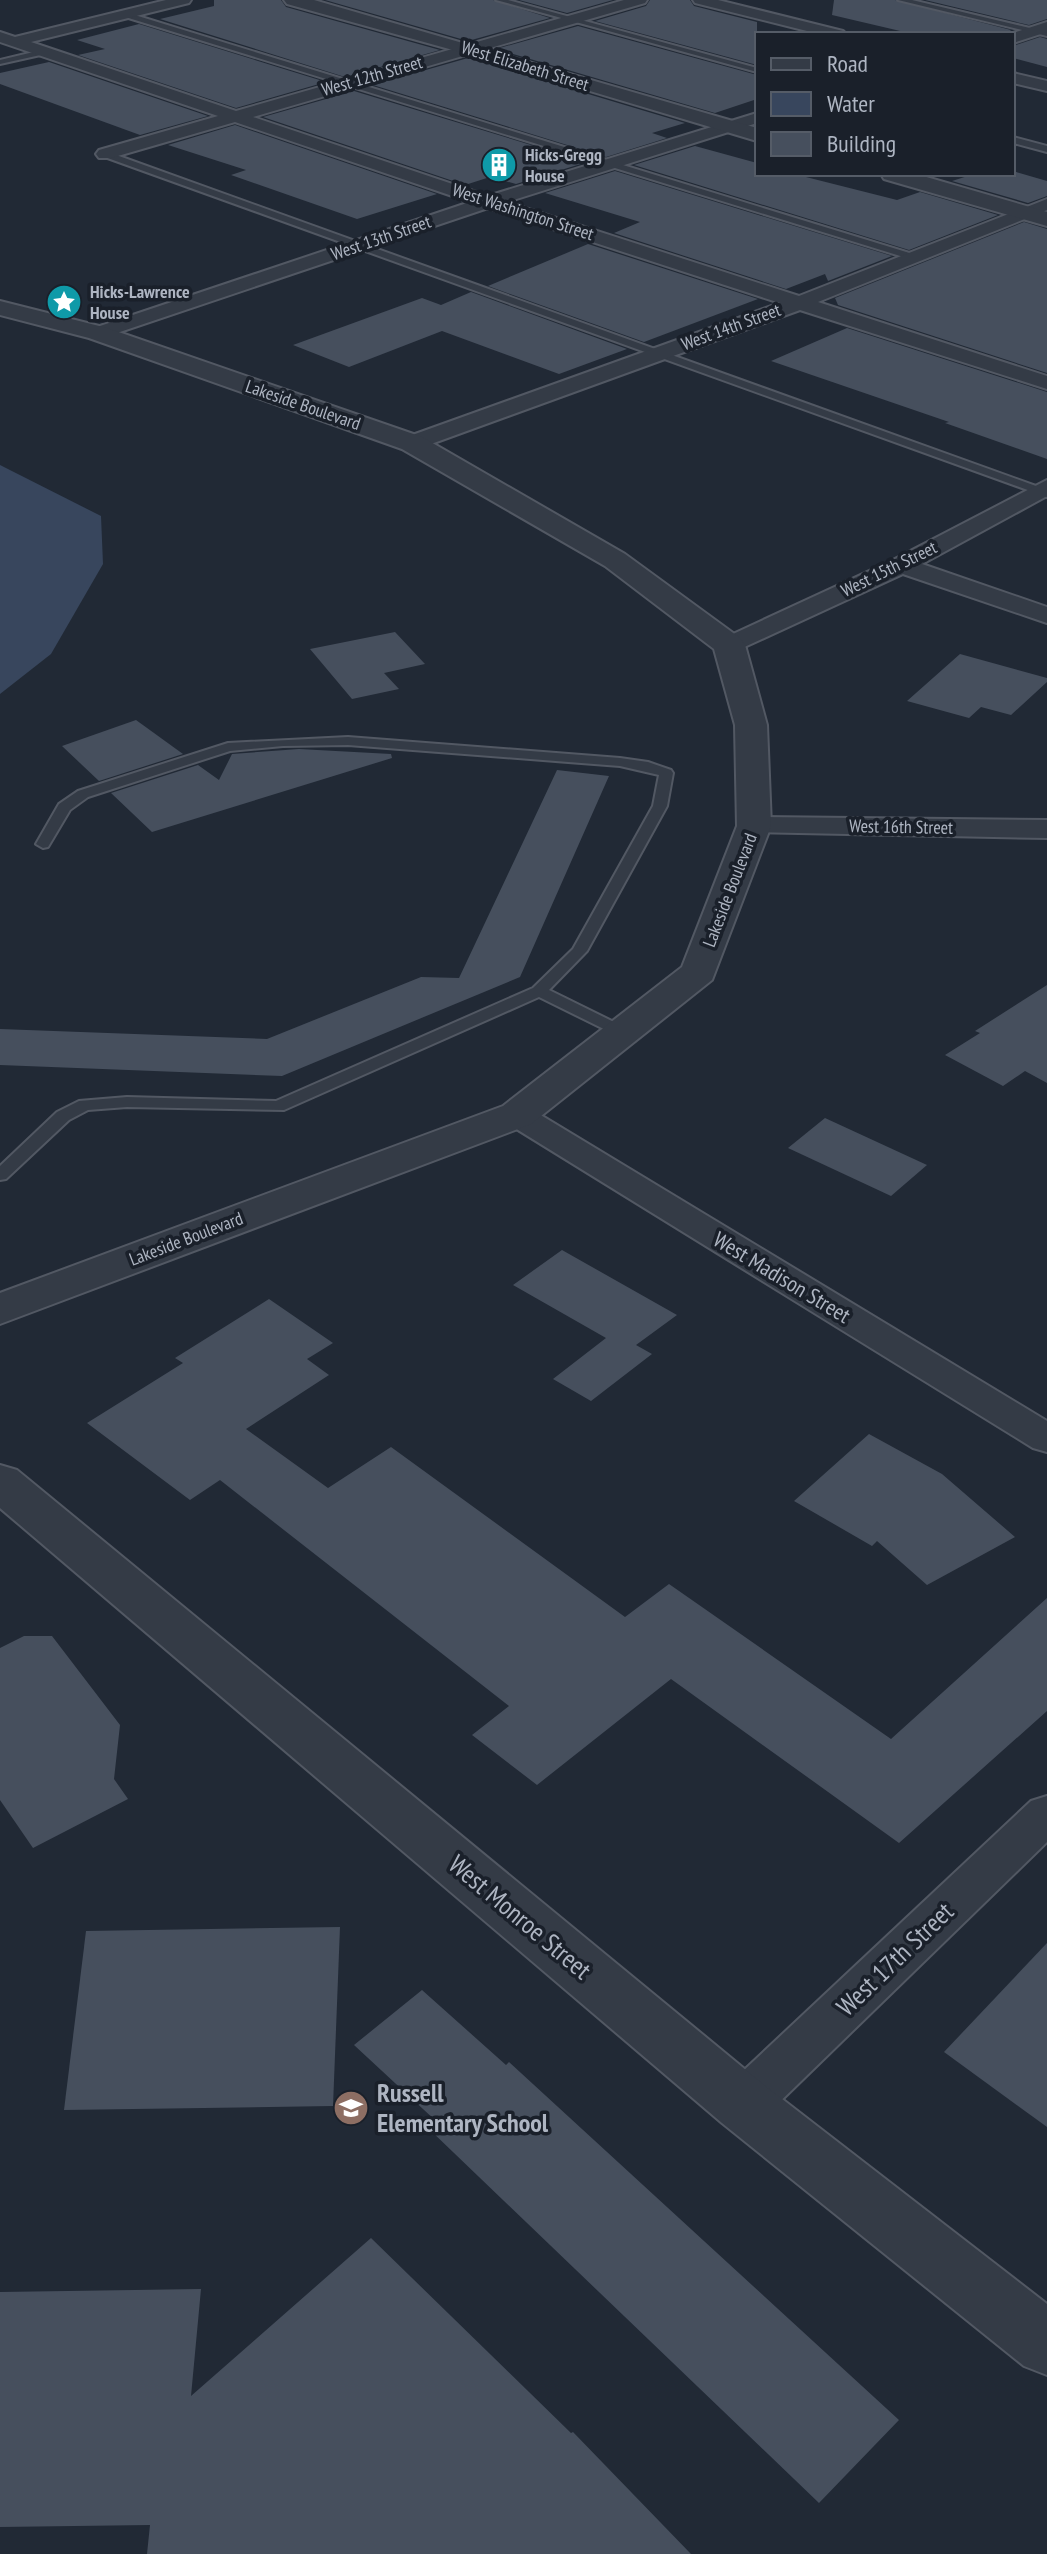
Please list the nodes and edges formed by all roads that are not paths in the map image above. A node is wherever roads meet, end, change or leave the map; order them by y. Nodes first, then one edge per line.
1 (184, 0) edge
2 (293, 0) edge
3 (500, 0) edge
4 (640, 0) edge
5 (700, 0) edge
6 (902, 0) edge
7 (125, 14) junction
8 (572, 19) junction
9 (1042, 31) edge
10 (830, 32) edge
11 (1015, 38) edge
12 (7, 40) edge
13 (467, 48) junction
14 (42, 52) junction
15 (0, 62) edge
16 (755, 69) edge
17 (1015, 78) edge
18 (349, 82) junction
19 (1047, 86) edge
20 (233, 116) junction
21 (755, 119) edge
22 (728, 127) junction
23 (755, 134) edge
24 (1015, 141) edge
25 (1047, 149) edge
26 (105, 154) joint
27 (607, 163) junction
28 (899, 176) edge
29 (488, 202) junction
30 (1047, 204) edge
31 (1036, 216) edge
32 (361, 245) junction
33 (913, 257) junction
34 (802, 302) junction
35 (0, 308) edge
36 (98, 333) junction
37 (660, 353) junction
38 (1047, 383) edge
39 (412, 443) junction
40 (1045, 491) edge
41 (902, 565) junction
42 (1047, 615) edge
43 (729, 645) junction
44 (754, 826) junction
45 (1047, 829) edge
46 (43, 844) dead end
47 (539, 991) junction
48 (622, 1032) junction
49 (517, 1115) junction
50 (0, 1175) edge
51 (0, 1309) edge
52 (1047, 1439) edge
53 (0, 1482) edge
54 (1047, 1814) edge
55 (743, 2104) junction
56 (1047, 2344) edge

1 - 7 street
2 - 13 street, West Elizabeth Street
3 - 8 lane
4 - 8 street, West 12th Street
5 - 10 street
6 - 9 lane
7 - 12 street
7 - 18 lane
8 - 13 street, West 12th Street
8 - 16 lane
9 - 11 street
12 - 14 street, West Washington Street
13 - 18 street, West 12th Street
13 - 22 street, West Elizabeth Street
14 - 15 lane
14 - 20 street, West Washington Street
17 - 19 street
18 - 20 street, West 12th Street
18 - 27 lane
20 - 26 street, West 12th Street
20 - 29 street, West Washington Street
21 - 22 street, West 13th Street
22 - 23 street, West Elizabeth Street
22 - 27 street, West 13th Street
24 - 25 lane
26 - 32 lane
27 - 29 street, West 13th Street
27 - 33 lane
28 - 31 street
29 - 32 street, West 13th Street
29 - 34 street, West Washington Street
30 - 31 street, West 14th Street
31 - 33 street, West 14th Street
32 - 36 street, West 13th Street
32 - 37 lane
33 - 34 street, West 14th Street
34 - 37 street, West 14th Street
34 - 38 street, West Washington Street
35 - 36 street, Lakeside Boulevard
36 - 39 street, Lakeside Boulevard
37 - 39 street, West 14th Street
37 - 40 lane
39 - 43 street, Lakeside Boulevard
40 - 41 street, West 15th Street
41 - 42 street
41 - 43 street, West 15th Street
43 - 44 street, Lakeside Boulevard
44 - 45 street, West 16th Street
44 - 48 street, Lakeside Boulevard
46 - 47 lane
47 - 48 lane
47 - 50 lane
48 - 49 street, Lakeside Boulevard
49 - 51 street, Lakeside Boulevard
49 - 52 street, West Madison Street
53 - 55 street, West Monroe Street
54 - 55 street, West 17th Street
55 - 56 street, West Monroe Street

